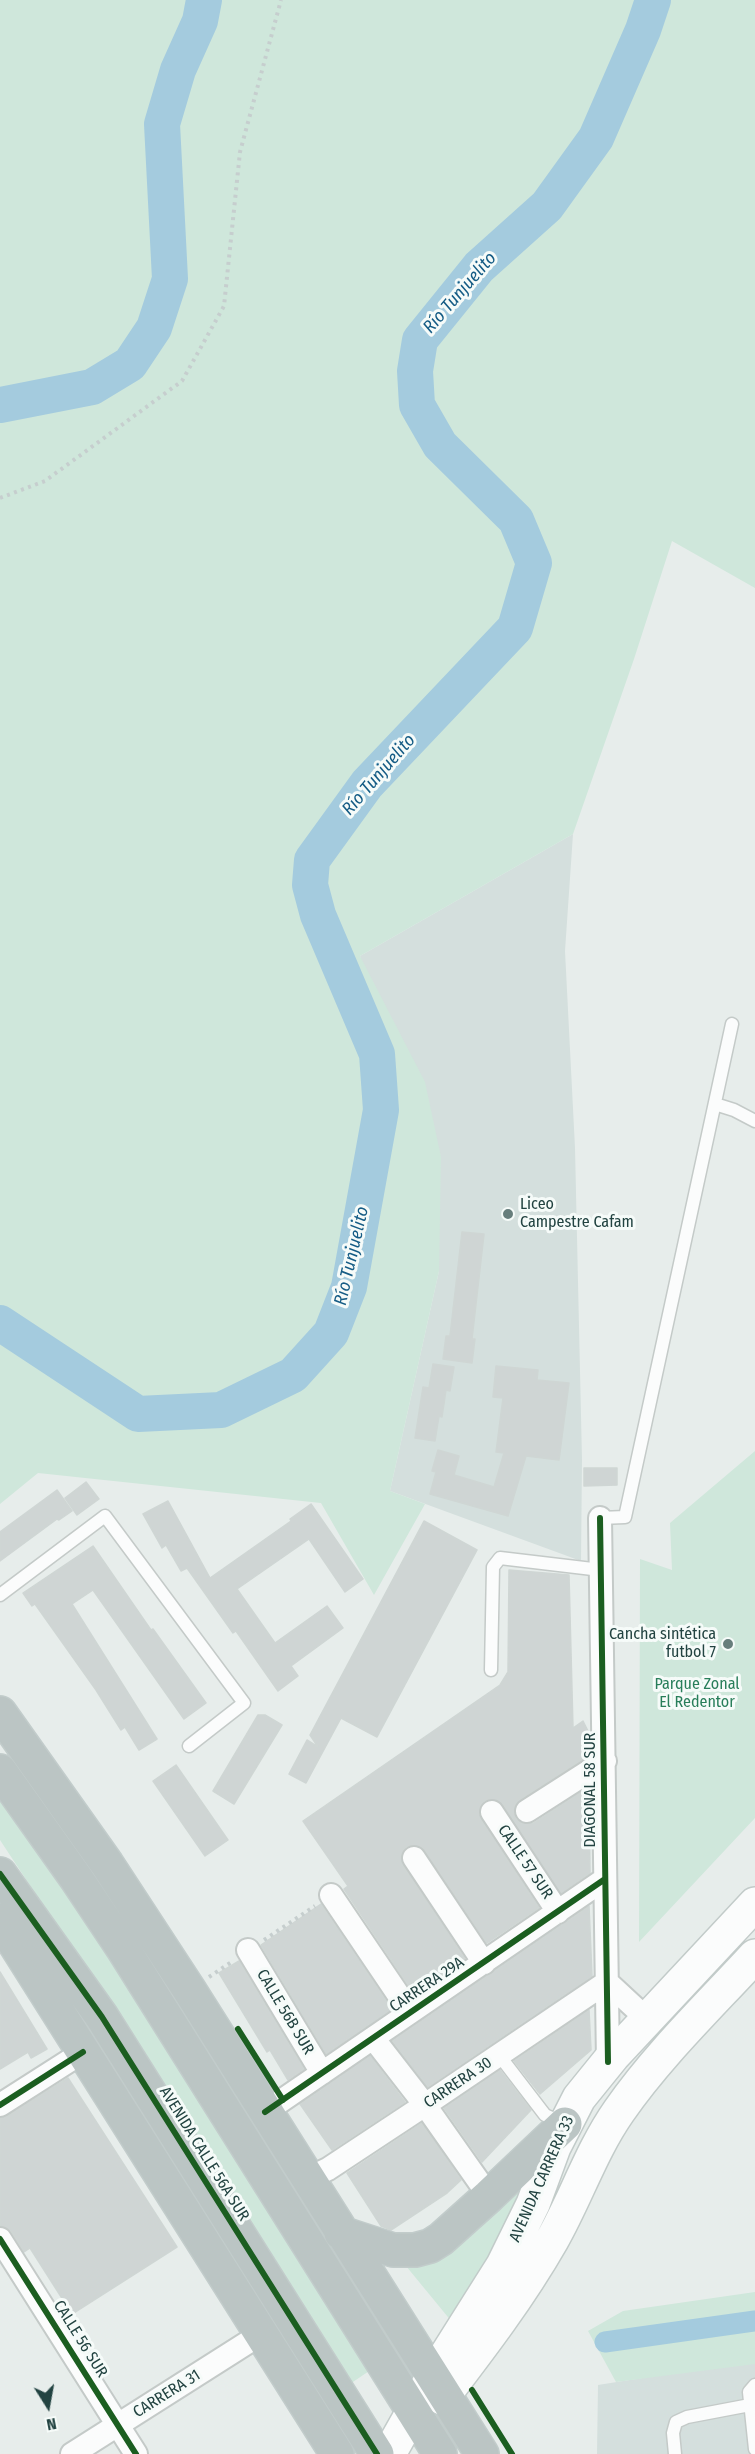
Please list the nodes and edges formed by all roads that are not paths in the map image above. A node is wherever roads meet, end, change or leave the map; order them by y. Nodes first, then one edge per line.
1 (732, 1024) dead end
2 (715, 1104) junction
3 (755, 1121) edge
4 (600, 1518) joint
5 (601, 1570) junction
6 (0, 1595) edge
7 (491, 1670) dead end
8 (0, 1713) edge
9 (189, 1746) dead end
10 (605, 1761) junction
11 (0, 1771) edge
12 (527, 1811) dead end
13 (492, 1812) dead end
14 (414, 1858) dead end
15 (0, 1874) edge
16 (605, 1879) junction
17 (331, 1896) dead end
18 (755, 1904) edge
19 (558, 1912) junction
20 (0, 1920) edge
21 (248, 1950) dead end
22 (755, 1956) edge
23 (484, 1963) junction
24 (607, 1982) junction
25 (410, 2012) junction
26 (648, 2020) junction
27 (211, 2028) junction
28 (373, 2038) junction
29 (675, 2043) junction
30 (83, 2052) junction
31 (499, 2055) junction
32 (608, 2062) junction
33 (322, 2073) junction
34 (0, 2105) edge
35 (425, 2105) junction
36 (222, 2107) junction
37 (265, 2112) junction
38 (167, 2119) junction
39 (565, 2124) junction
40 (601, 2139) junction
41 (307, 2179) junction
42 (489, 2196) junction
43 (188, 2217) junction
44 (341, 2233) junction
45 (0, 2239) edge
46 (261, 2334) junction
47 (439, 2385) junction
48 (755, 2385) edge
49 (750, 2405) junction
50 (417, 2417) junction
51 (118, 2425) junction
52 (755, 2449) edge
53 (72, 2454) edge
54 (136, 2454) edge
55 (338, 2454) edge
56 (377, 2454) edge
57 (389, 2454) edge
58 (398, 2454) edge
59 (440, 2454) edge
60 (482, 2454) edge
61 (675, 2454) edge

1 - 2 lane
2 - 3 lane
2 - 4 lane
4 - 5 street, DIAGONAL 58 SUR
5 - 7 lane
5 - 10 street, DIAGONAL 58 SUR
6 - 9 lane
8 - 27 highway
10 - 12 street
10 - 16 street, DIAGONAL 58 SUR
11 - 36 highway
13 - 19 street, CALLE 57 SUR
14 - 23 street
15 - 38 highway, AVENIDA CALLE 56A SUR
16 - 19 street, CARRERA 29A
16 - 24 street, DIAGONAL 58 SUR
17 - 25 street
18 - 26 main road, AVENIDA CARRERA 33
19 - 23 street, CARRERA 29A
20 - 30 highway
21 - 33 street, CALLE 56B SUR
22 - 29 main road, AVENIDA CARRERA 33
23 - 25 street, CARRERA 29A
24 - 26 street
24 - 31 street, CARRERA 30
24 - 32 street, DIAGONAL 58 SUR
25 - 28 street, CARRERA 29A
26 - 29 main road
26 - 32 main road, AVENIDA CARRERA 33
27 - 36 highway
27 - 37 highway
28 - 33 street, CARRERA 29A
28 - 35 street
29 - 40 main road, AVENIDA CARRERA 33
30 - 34 street
30 - 43 highway
31 - 35 street, CARRERA 30
31 - 39 lane
32 - 39 main road, AVENIDA CARRERA 33
32 - 40 main road
33 - 37 street, CARRERA 29A
35 - 41 street, CARRERA 30
35 - 42 street
36 - 50 highway
37 - 41 highway
38 - 43 highway
38 - 56 highway, AVENIDA CALLE 56A SUR
39 - 42 highway
39 - 47 main road, AVENIDA CARRERA 33
40 - 47 main road, AVENIDA CARRERA 33
41 - 44 highway
42 - 44 highway
43 - 46 highway
44 - 47 highway
45 - 51 street, CALLE 56 SUR
46 - 51 street, CARRERA 31
46 - 55 highway
47 - 50 main road, AVENIDA CARRERA 33
47 - 60 highway
48 - 49 lane
49 - 52 lane
49 - 61 lane
50 - 57 main road, AVENIDA CARRERA 33
50 - 58 main road, AVENIDA CARRERA 33
50 - 59 highway
51 - 53 street, CARRERA 31
51 - 54 street, CALLE 56 SUR

